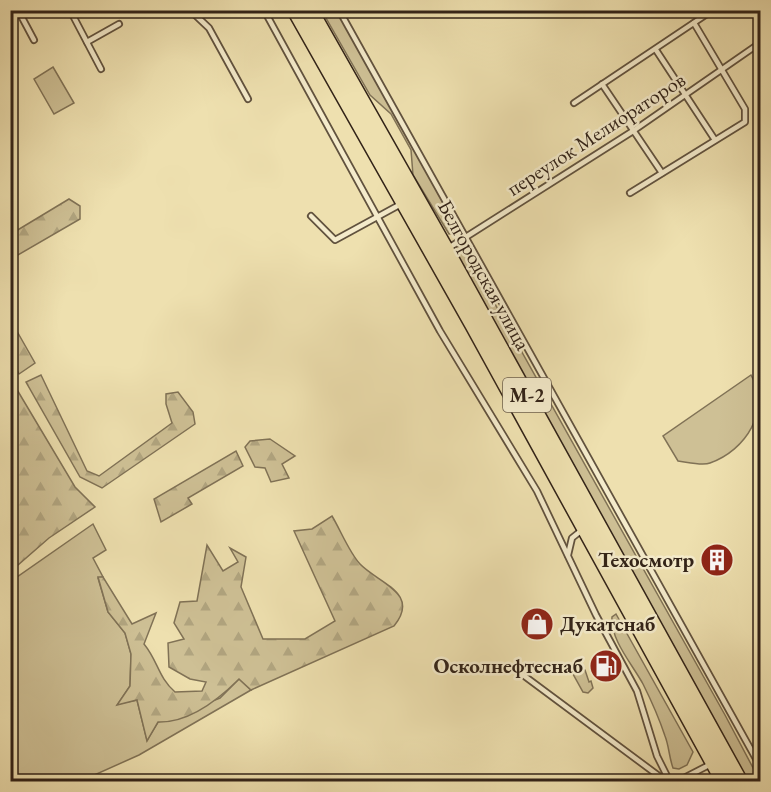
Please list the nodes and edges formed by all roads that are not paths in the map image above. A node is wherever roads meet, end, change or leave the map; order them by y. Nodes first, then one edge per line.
1 (18, 10) edge
2 (70, 10) edge
3 (190, 10) edge
4 (264, 10) edge
5 (295, 10) edge
6 (310, 10) edge
7 (339, 10) edge
8 (712, 10) edge
9 (694, 23) junction
10 (119, 24) dead end
11 (34, 40) dead end
12 (87, 42) junction
13 (760, 43) edge
14 (656, 50) junction
15 (101, 69) dead end
16 (723, 69) junction
17 (602, 84) junction
18 (686, 95) junction
19 (248, 99) dead end
20 (574, 103) dead end
21 (633, 131) junction
22 (715, 141) junction
23 (662, 173) junction
24 (630, 193) dead end
25 (404, 202) junction
26 (311, 216) dead end
27 (379, 216) junction
28 (467, 238) junction
29 (446, 249) junction
30 (584, 528) junction
31 (600, 542) junction
32 (568, 555) junction
33 (519, 672) dead end
34 (714, 763) junction
35 (760, 766) edge
36 (669, 782) edge
37 (676, 782) edge
38 (724, 782) edge
39 (740, 782) edge

1 - 11 lane
2 - 12 lane
3 - 19 lane
4 - 27 lane
5 - 25 main road, Белгородская улица / М-2
6 - 29 main road, Белгородская улица / М-2
7 - 28 lane
8 - 9 lane
9 - 14 lane
9 - 16 lane
10 - 12 lane
12 - 15 lane
13 - 16 lane, переулок Мелиораторов
14 - 17 lane
14 - 18 lane
16 - 18 lane, переулок Мелиораторов
16 - 22 lane
17 - 20 lane
17 - 21 lane
18 - 21 lane, переулок Мелиораторов
18 - 22 lane
21 - 23 lane
21 - 28 lane, переулок Мелиораторов
22 - 23 lane
23 - 24 lane
25 - 27 lane
25 - 30 main road, Белгородская улица / М-2
26 - 27 lane
27 - 32 lane
28 - 29 lane, переулок Мелиораторов
28 - 35 lane
29 - 31 main road, Белгородская улица / М-2
30 - 31 main road, Белгородская улица / М-2
30 - 32 lane
31 - 34 main road, Белгородская улица / М-2
31 - 39 main road, Белгородская улица / М-2
32 - 36 lane
33 - 36 lane
34 - 37 lane
34 - 38 main road, Белгородская улица / М-2

